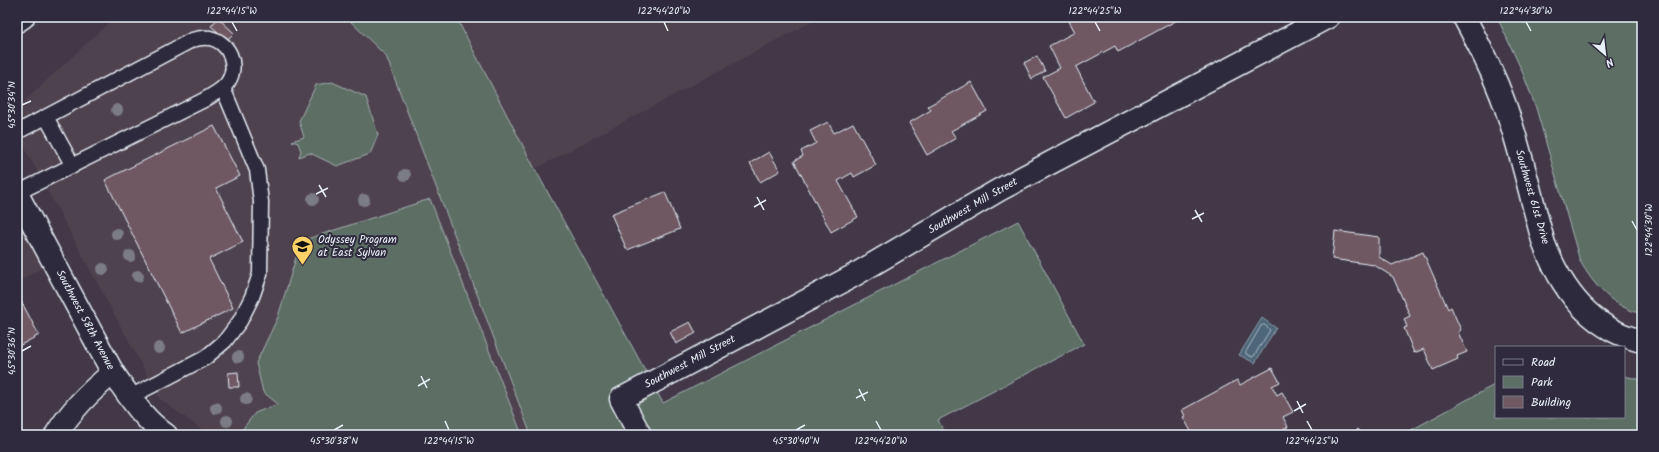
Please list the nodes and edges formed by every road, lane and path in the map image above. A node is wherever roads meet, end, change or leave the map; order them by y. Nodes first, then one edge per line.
1 (23, 17) edge
2 (1328, 17) edge
3 (1464, 17) edge
4 (17, 21) edge
5 (223, 88) junction
6 (46, 117) junction
7 (17, 132) edge
8 (73, 166) junction
9 (17, 194) edge
10 (1642, 341) edge
11 (113, 373) junction
12 (130, 397) junction
13 (56, 435) edge
14 (166, 435) edge
15 (640, 435) edge

1 - 4 street
2 - 15 street, Southwest Mill Street
3 - 10 street, Southwest 61st Drive
5 - 6 lane
5 - 8 lane
5 - 12 lane
6 - 7 lane
6 - 8 lane
8 - 9 lane
9 - 11 street, Southwest 58th Avenue
11 - 12 street, Southwest 58th Avenue
11 - 13 street
12 - 14 street, Southwest 58th Avenue

